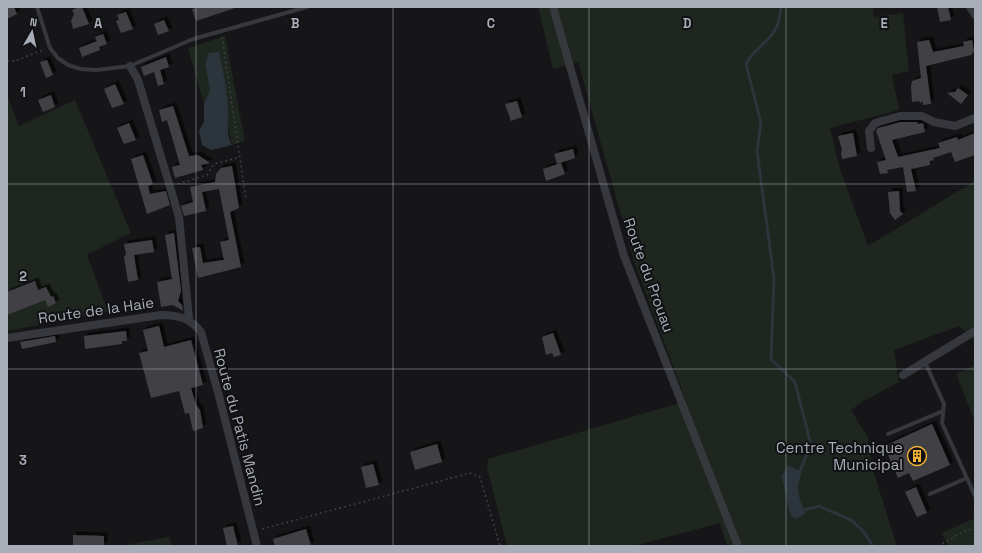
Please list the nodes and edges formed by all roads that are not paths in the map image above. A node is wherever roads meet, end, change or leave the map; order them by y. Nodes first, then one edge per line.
1 (37, 7) edge
2 (307, 7) edge
3 (553, 7) edge
4 (970, 7) edge
5 (975, 15) edge
6 (130, 66) junction
7 (975, 118) edge
8 (871, 148) dead end
9 (188, 319) junction
10 (975, 331) edge
11 (7, 338) edge
12 (925, 362) junction
13 (903, 374) dead end
14 (943, 411) junction
15 (888, 434) dead end
16 (967, 478) junction
17 (930, 494) dead end
18 (975, 496) edge
19 (257, 546) edge
20 (738, 546) edge

1 - 6 lane
2 - 6 lane
3 - 20 street, Route du Prouau
4 - 5 street
6 - 9 street
7 - 8 street
9 - 11 street, Route de la Haie
9 - 19 street, Route du Patis Mandin
10 - 12 street
12 - 13 street
12 - 14 lane
14 - 15 lane
14 - 16 lane
16 - 17 lane
16 - 18 lane

